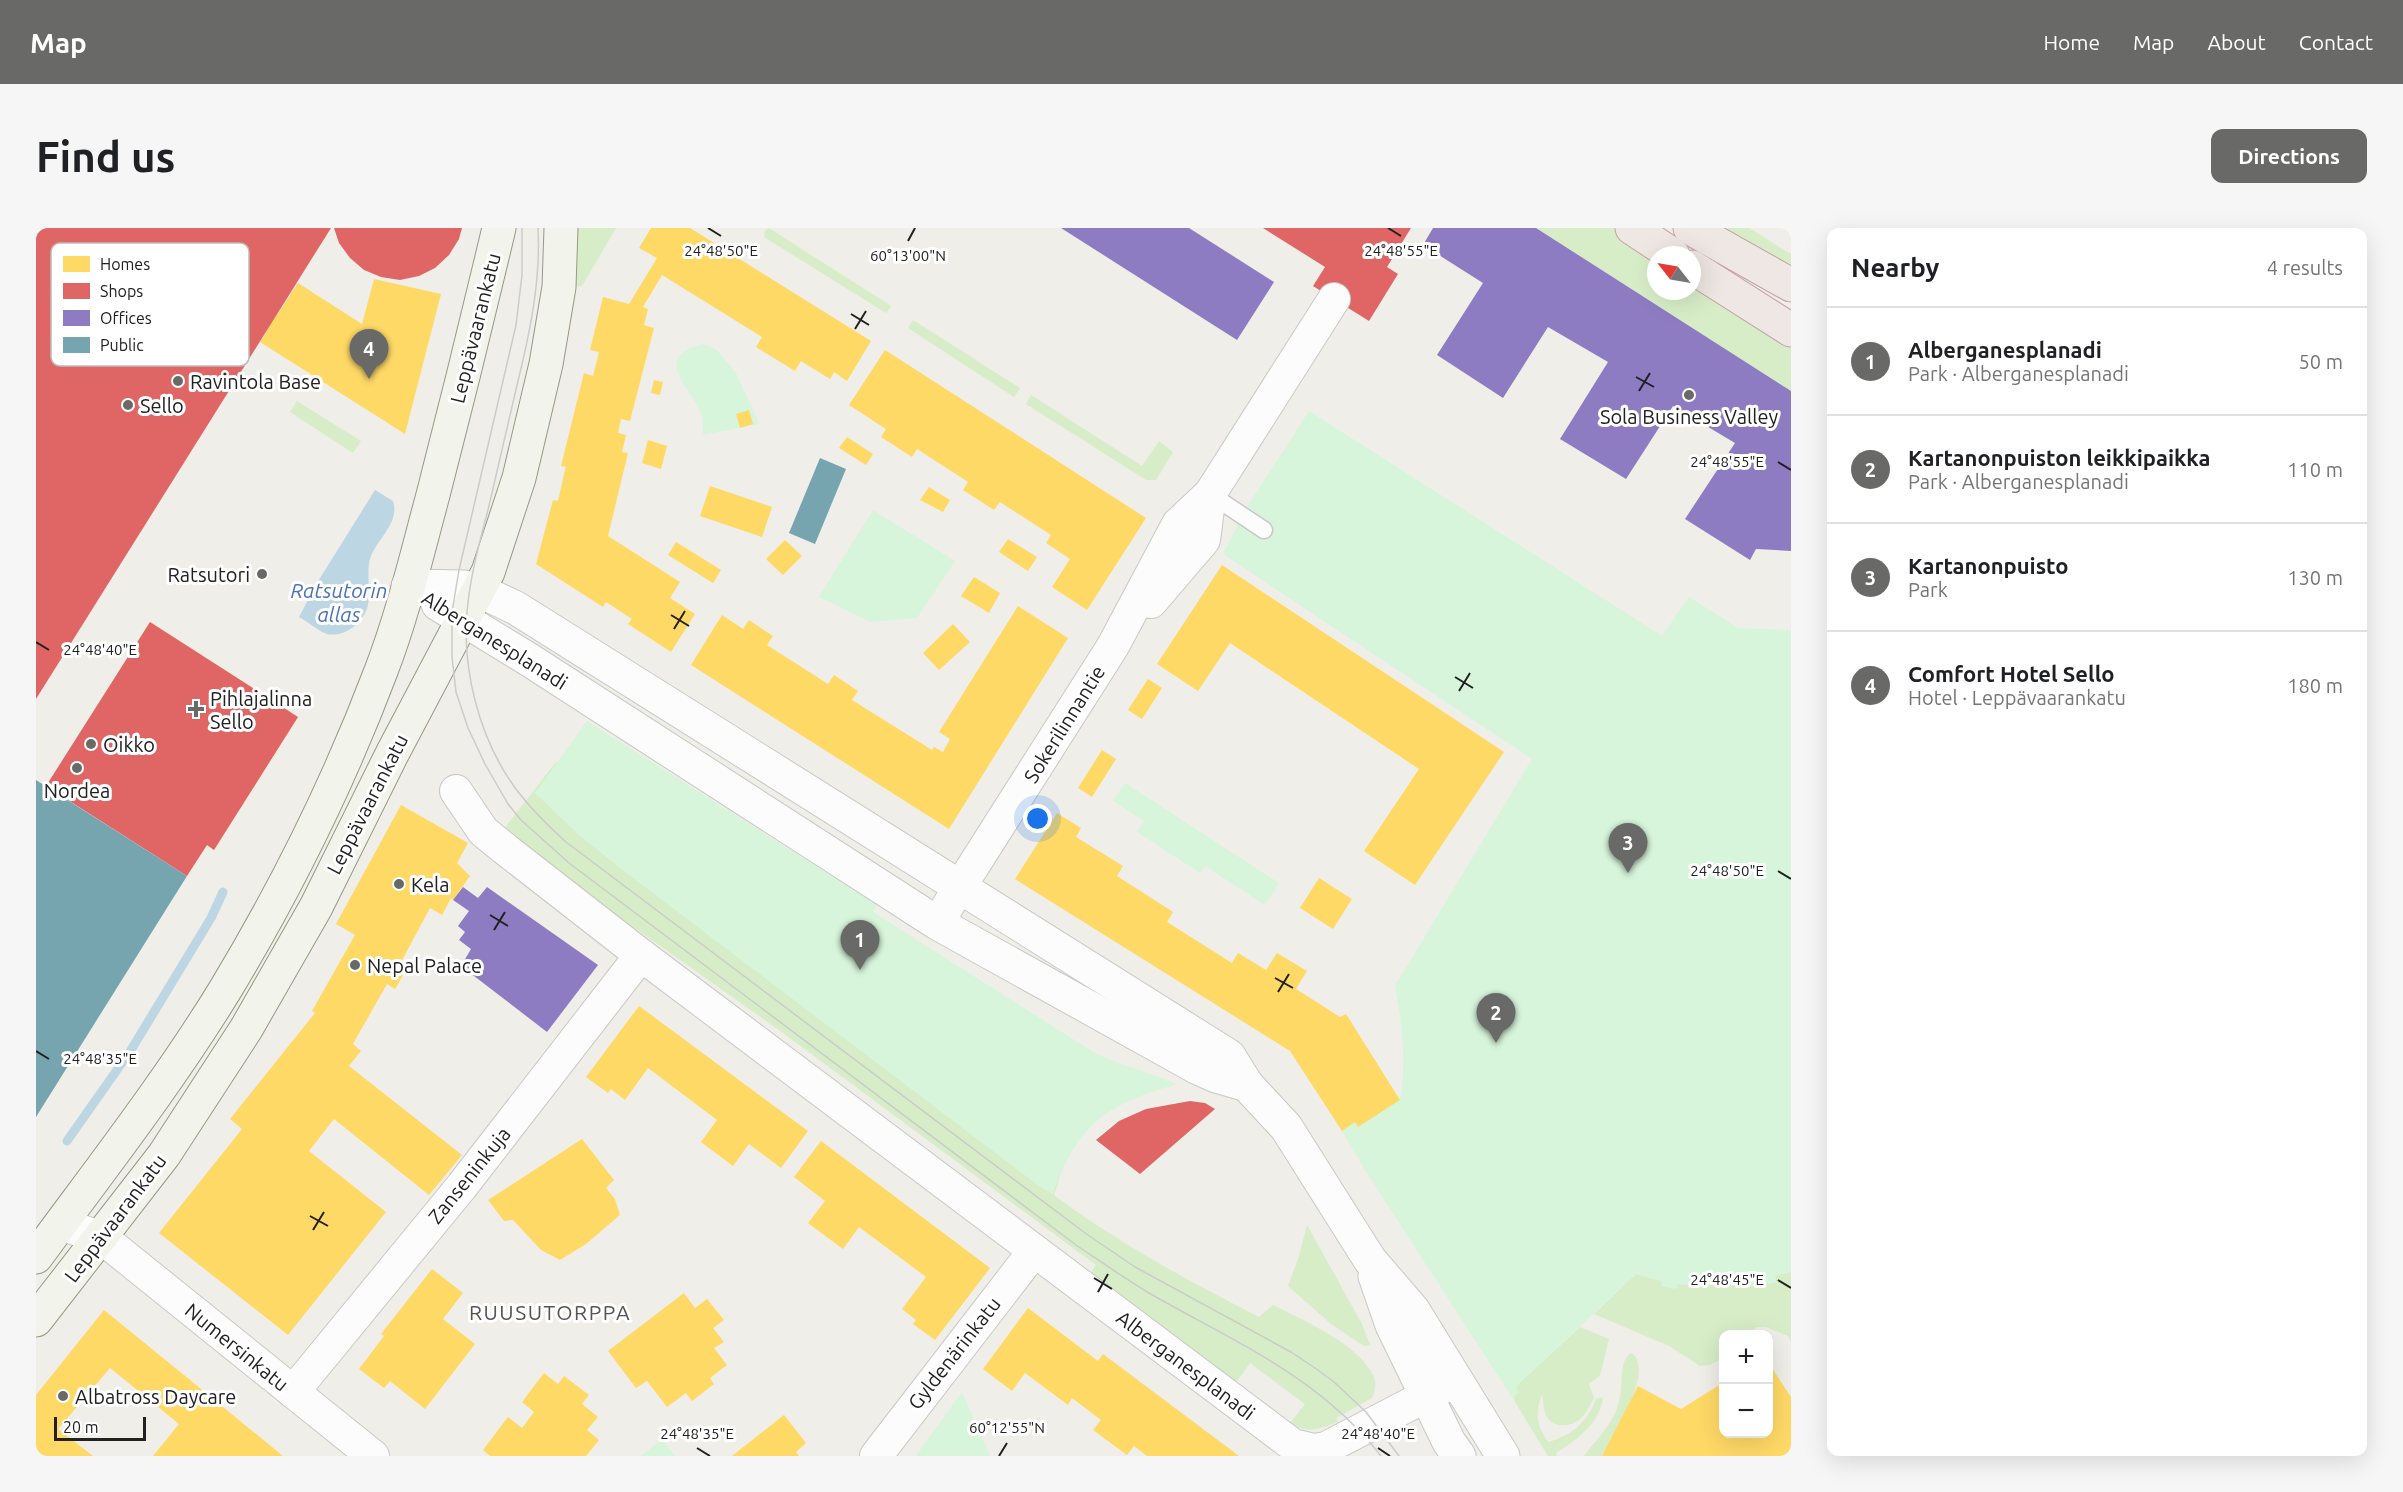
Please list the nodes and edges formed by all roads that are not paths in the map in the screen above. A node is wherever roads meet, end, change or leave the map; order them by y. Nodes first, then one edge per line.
1 (499, 228) edge
2 (561, 228) edge
3 (1632, 228) edge
4 (1690, 228) edge
5 (1659, 246) edge
6 (1701, 273) edge
7 (1791, 285) edge
8 (1334, 298) dead end
9 (1791, 330) edge
10 (1210, 494) junction
11 (1264, 530) dead end
12 (408, 586) junction
13 (478, 590) junction
14 (464, 620) junction
15 (456, 791) dead end
16 (960, 887) junction
17 (937, 923) junction
18 (641, 955) junction
19 (1247, 1085) junction
20 (81, 1197) junction
21 (61, 1224) junction
22 (102, 1238) junction
23 (1034, 1251) junction
24 (36, 1257) edge
25 (1370, 1260) junction
26 (36, 1320) edge
27 (1456, 1381) junction
28 (293, 1392) junction
29 (1428, 1396) junction
30 (1315, 1453) edge
31 (373, 1456) edge
32 (876, 1456) edge
33 (1459, 1456) edge
34 (1503, 1456) edge

1 - 12 main road, Leppävaarankatu
2 - 13 main road, Leppävaarankatu
3 - 5 highway
4 - 7 highway
6 - 9 highway
8 - 10 street, Sokerilinnantie
10 - 11 lane
10 - 16 street, Sokerilinnantie
12 - 13 street, Alberganesplanadi
12 - 14 street, Alberganesplanadi
12 - 20 main road, Leppävaarankatu
13 - 14 main road, Leppävaarankatu
13 - 16 street, Alberganesplanadi
14 - 17 street, Alberganesplanadi
14 - 22 main road, Leppävaarankatu
15 - 18 street, Alberganesplanadi
16 - 17 street, Sokerilinnantie
16 - 19 street, Alberganesplanadi
17 - 19 street, Alberganesplanadi
18 - 23 street, Alberganesplanadi
18 - 28 street, Zanseninkuja
19 - 25 street, Alberganesplanadi
20 - 21 main road, Leppävaarankatu
20 - 22 street
21 - 22 street
21 - 24 main road, Leppävaarankatu
22 - 26 main road, Leppävaarankatu
22 - 28 street, Numersinkatu
23 - 30 street, Alberganesplanadi
23 - 32 street, Gyldenärinkatu
25 - 27 street, Alberganesplanadi
25 - 29 street, Alberganesplanadi
27 - 29 street, Alberganesplanadi
27 - 34 street, Alberganesplanadi
28 - 31 street, Numersinkatu
29 - 30 street, Alberganesplanadi
29 - 33 street, Alberganesplanadi

